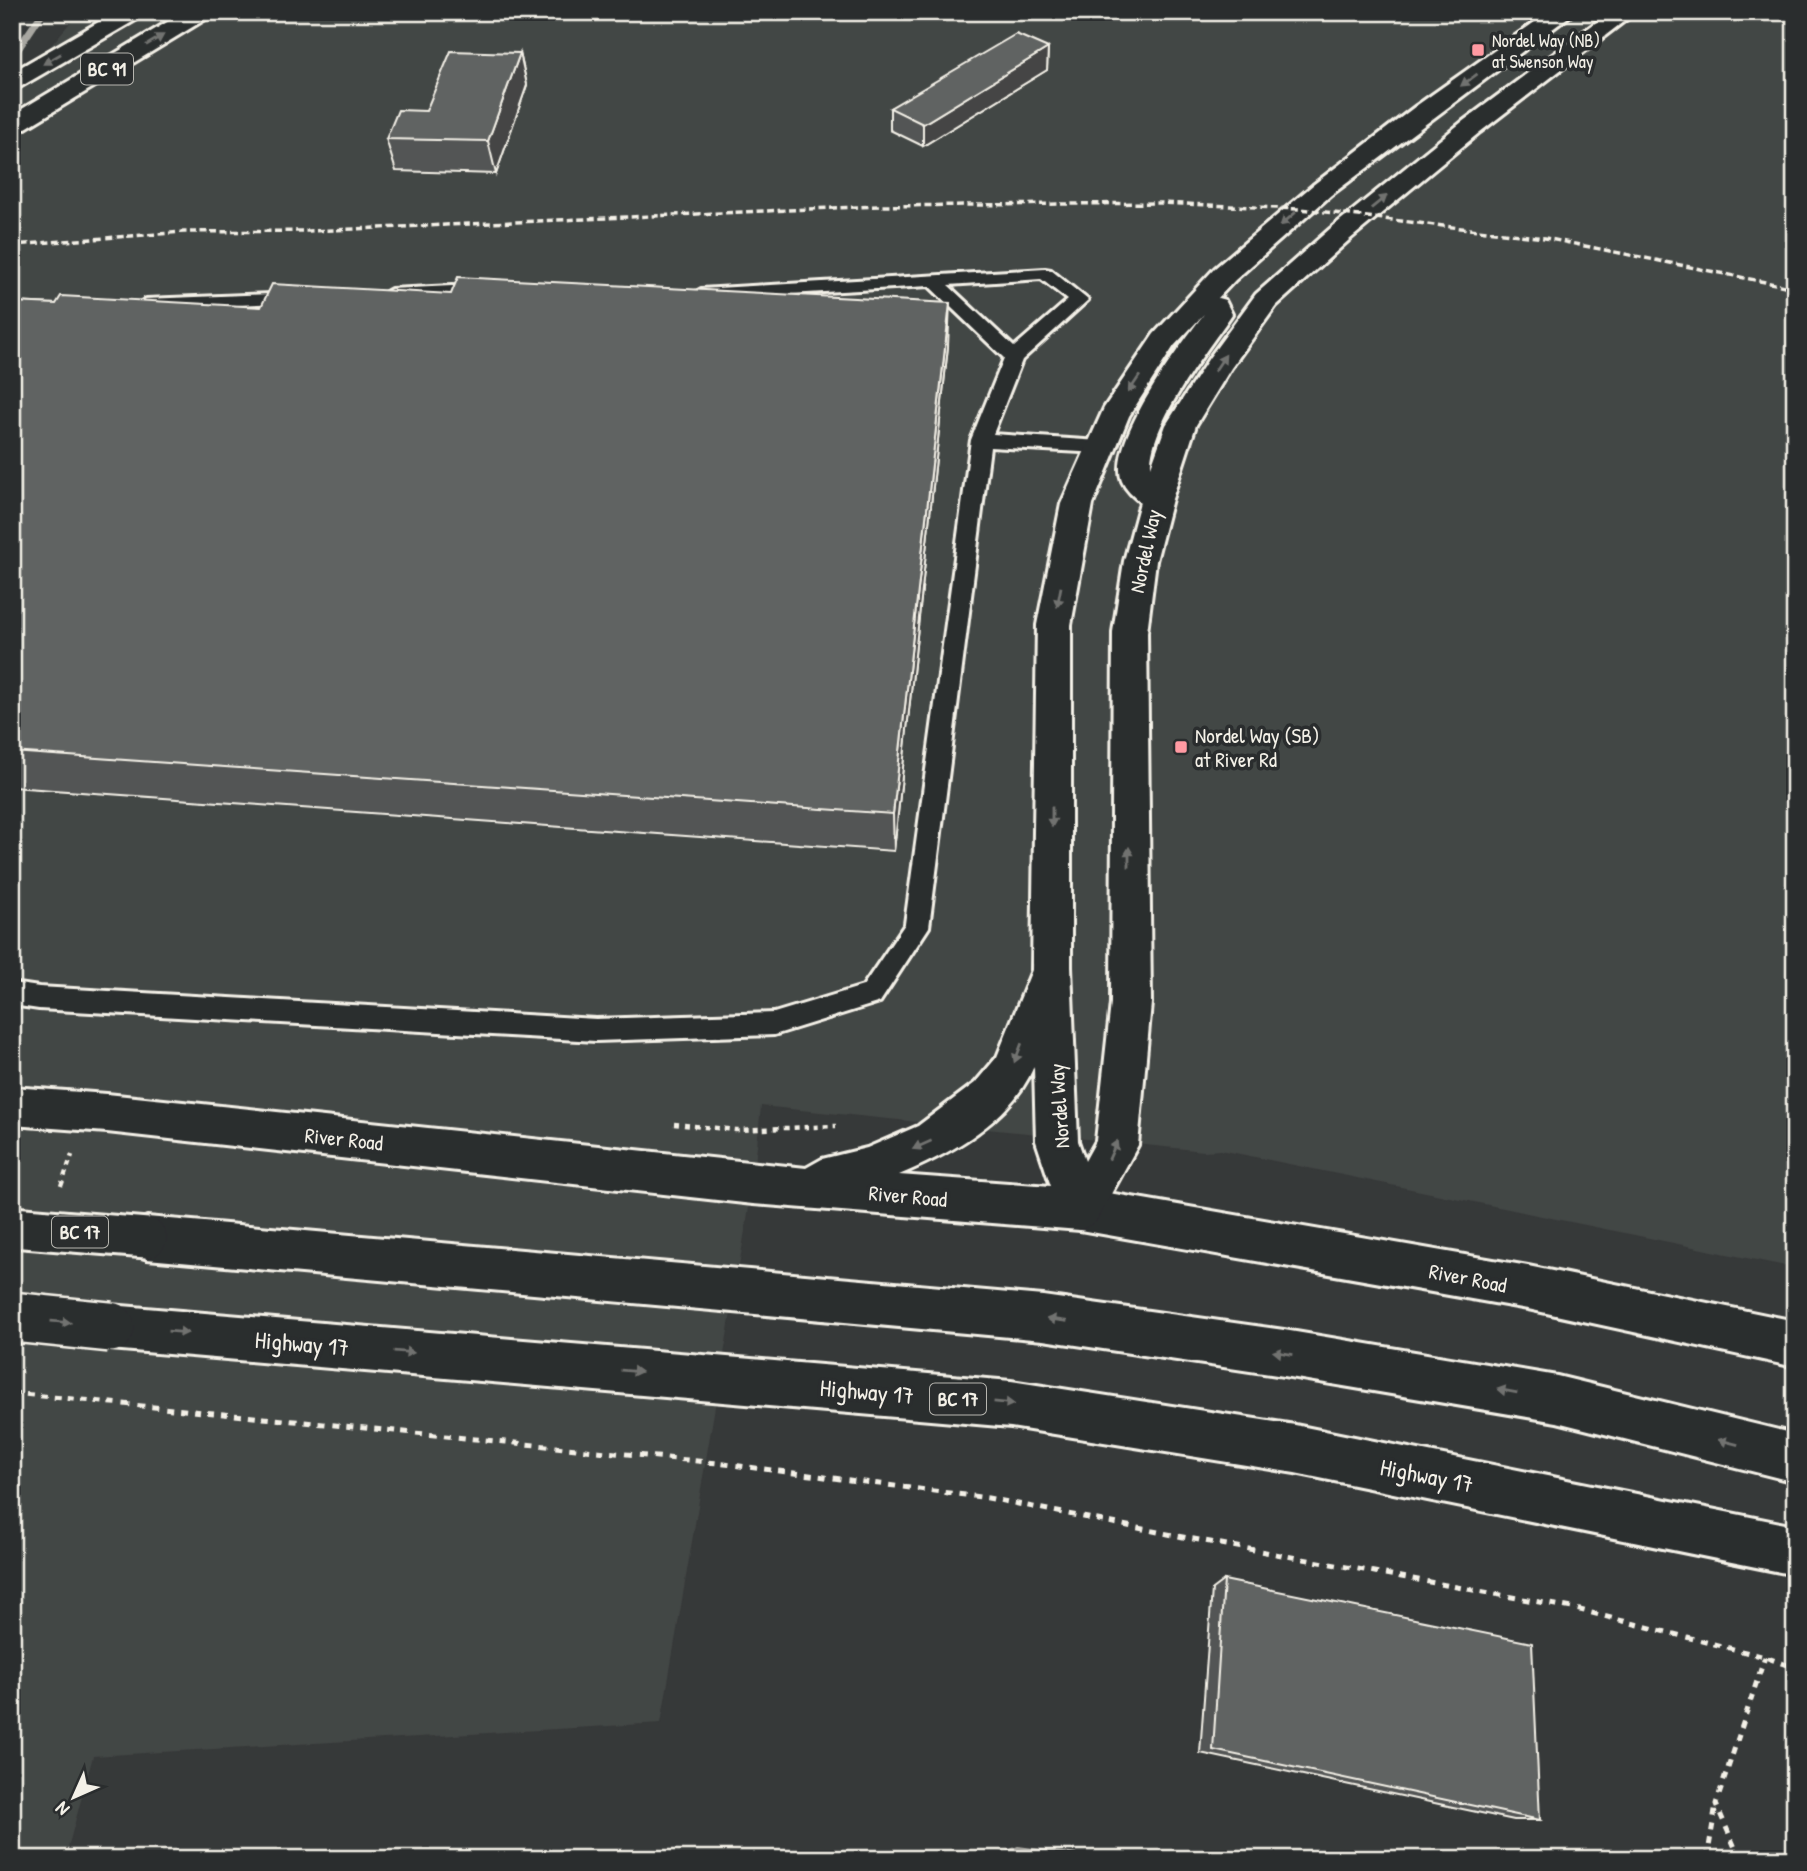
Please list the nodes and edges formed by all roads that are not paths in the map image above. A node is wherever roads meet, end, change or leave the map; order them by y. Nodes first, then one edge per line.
1 (133, 12) edge
2 (201, 12) edge
3 (1564, 12) edge
4 (1619, 13) edge
5 (12, 82) edge
6 (12, 126) edge
7 (934, 281) junction
8 (1209, 291) junction
9 (369, 295) edge
10 (677, 295) edge
11 (504, 296) edge
12 (314, 297) edge
13 (134, 304) edge
14 (1014, 357) junction
15 (981, 440) junction
16 (1100, 447) junction
17 (1156, 499) junction
18 (1051, 967) junction
19 (12, 994) edge
20 (12, 1106) edge
21 (793, 1187) junction
22 (1080, 1209) junction
23 (12, 1227) edge
24 (12, 1317) edge
25 (1795, 1343) edge
26 (1795, 1458) edge
27 (1795, 1551) edge

1 -> 5 main road, BC 91
6 -> 2 main road, BC 91
3 -> 8 main road, Nordel Way
17 -> 4 main road, Nordel Way
7 - 10 lane
7 - 14 lane
7 - 14 lane
8 -> 16 main road, Nordel Way
8 - 17 main road
9 - 11 lane
12 - 13 lane
14 - 15 lane
15 - 16 lane
15 - 19 lane
16 -> 18 main road, Nordel Way
22 -> 17 main road, Nordel Way
18 -> 21 main road
18 - 22 main road, Nordel Way
20 - 21 main road, River Road
21 - 22 main road, River Road
22 - 25 main road, River Road
26 -> 23 main road, BC 17, bridge
24 -> 27 main road, Highway 17 / BC 17, bridge

